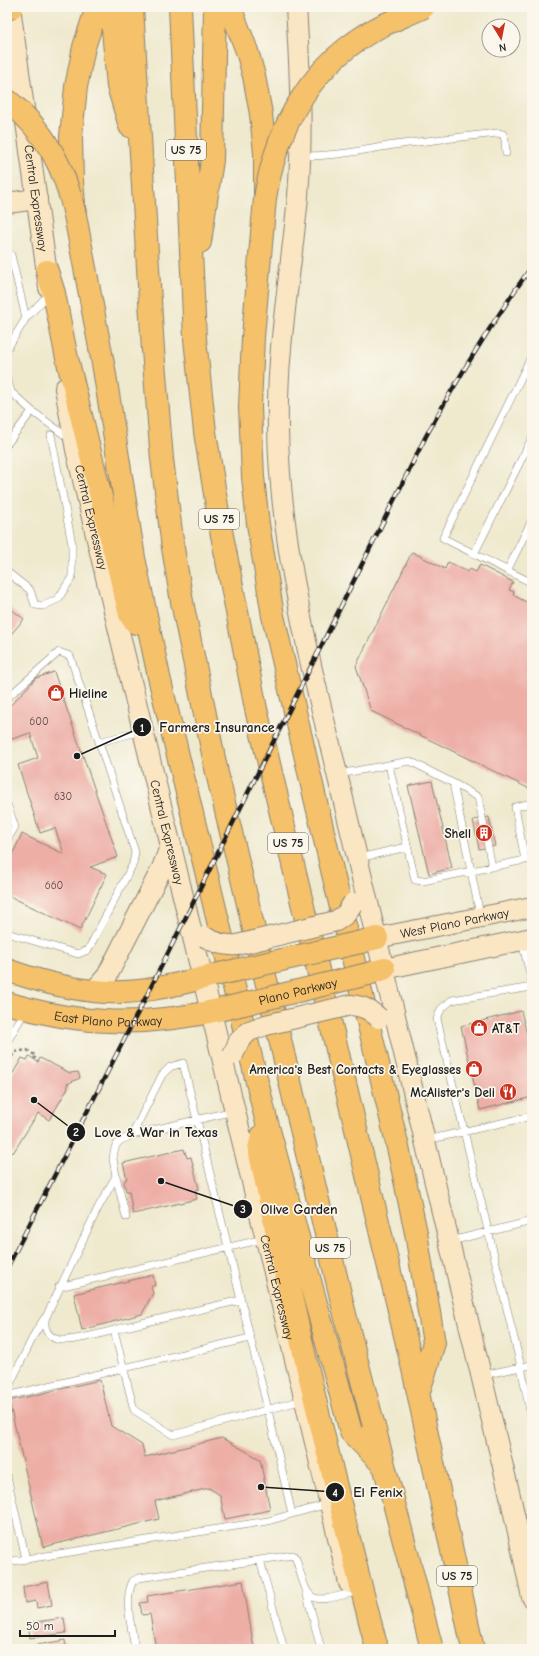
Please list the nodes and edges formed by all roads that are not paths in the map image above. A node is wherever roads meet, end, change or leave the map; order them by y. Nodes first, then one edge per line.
1 (11, 7) edge
2 (97, 7) edge
3 (111, 7) edge
4 (132, 7) edge
5 (180, 7) edge
6 (215, 7) edge
7 (230, 7) edge
8 (296, 7) edge
9 (424, 7) edge
10 (7, 10) edge
11 (14, 82) edge
12 (7, 100) edge
13 (506, 153) dead end
14 (300, 156) junction
15 (141, 160) junction
16 (37, 199) junction
17 (264, 202) junction
18 (7, 203) edge
19 (76, 219) junction
20 (7, 253) edge
21 (47, 272) junction
22 (192, 292) junction
23 (50, 293) junction
24 (26, 318) junction
25 (7, 349) edge
26 (532, 357) edge
27 (7, 378) edge
28 (32, 411) junction
29 (51, 435) dead end
30 (532, 438) edge
31 (75, 442) junction
32 (7, 444) edge
33 (532, 520) edge
34 (474, 554) junction
35 (507, 571) junction
36 (7, 572) edge
37 (532, 583) edge
38 (150, 639) junction
39 (7, 698) edge
40 (144, 730) junction
41 (100, 742) junction
42 (389, 765) junction
43 (337, 774) junction
44 (453, 783) junction
45 (532, 803) edge
46 (7, 804) edge
47 (7, 840) edge
48 (171, 844) junction
49 (407, 848) junction
50 (528, 860) edge
51 (358, 861) junction
52 (492, 867) junction
53 (472, 872) junction
54 (532, 907) edge
55 (481, 917) junction
56 (7, 933) edge
57 (198, 933) junction
58 (527, 939) edge
59 (369, 940) junction
60 (7, 970) edge
61 (376, 971) junction
62 (209, 977) junction
63 (532, 982) edge
64 (532, 987) edge
65 (94, 991) junction
66 (17, 1006) edge
67 (217, 1011) junction
68 (400, 1040) junction
69 (7, 1042) edge
70 (228, 1085) junction
71 (234, 1110) junction
72 (532, 1116) edge
73 (266, 1119) junction
74 (197, 1120) junction
75 (464, 1132) junction
76 (132, 1135) junction
77 (425, 1141) junction
78 (116, 1176) junction
79 (126, 1217) dead end
80 (532, 1221) edge
81 (488, 1232) junction
82 (264, 1239) junction
83 (449, 1241) junction
84 (228, 1247) junction
85 (59, 1287) junction
86 (240, 1300) junction
87 (46, 1317) junction
88 (114, 1330) junction
89 (250, 1338) junction
90 (532, 1365) edge
91 (521, 1367) junction
92 (124, 1369) junction
93 (481, 1376) junction
94 (7, 1390) edge
95 (419, 1393) junction
96 (7, 1396) edge
97 (304, 1400) junction
98 (268, 1410) junction
99 (532, 1421) edge
100 (384, 1465) junction
101 (7, 1477) edge
102 (329, 1504) junction
103 (292, 1514) junction
104 (26, 1559) junction
105 (260, 1560) junction
106 (7, 1562) edge
107 (305, 1589) junction
108 (351, 1593) junction
109 (532, 1597) edge
110 (135, 1649) edge
111 (284, 1649) edge
112 (321, 1649) edge
113 (366, 1649) edge
114 (377, 1649) edge
115 (432, 1649) edge
116 (473, 1649) edge

1 - 10 main road, bridge
1 - 11 main road, Central Expressway
2 - 19 main road, bridge
3 - 15 main road
4 - 15 main road, US 75
5 - 22 main road, US 75
6 - 22 main road
7 - 17 main road, bridge
8 - 14 main road
9 - 17 main road, bridge
11 - 16 main road, Central Expressway
12 - 19 main road, bridge
13 - 14 lane
14 - 43 main road
15 - 100 main road, US 75
16 - 18 main road
16 - 21 main road, Central Expressway
17 - 95 main road
19 - 38 main road
20 - 24 lane
21 - 23 main road, Central Expressway
21 - 38 main road
22 - 95 main road, US 75
23 - 24 lane
23 - 31 main road, Central Expressway
24 - 25 lane
26 - 34 lane
27 - 28 lane
28 - 31 lane
28 - 32 lane
29 - 36 lane
30 - 34 lane
31 - 40 main road, Central Expressway
33 - 35 lane
34 - 35 lane
35 - 37 lane
38 - 73 main road
39 - 41 lane
40 - 41 lane
40 - 48 main road, Central Expressway
41 - 56 lane
42 - 43 lane
42 - 44 lane
42 - 49 lane
43 - 51 main road
44 - 52 lane
44 - 53 lane
45 - 50 lane
46 - 47 lane
48 - 57 main road, Central Expressway
48 - 65 main road
49 - 51 lane
49 - 53 lane
50 - 52 lane
51 - 57 main road, bridge
51 - 59 main road
52 - 53 lane
53 - 55 lane
54 - 55 main road, West Plano Parkway
55 - 59 main road, West Plano Parkway
57 - 62 main road, Central Expressway
58 - 61 main road
58 - 63 lane
59 - 61 main road
59 - 62 main road, bridge
60 - 65 main road, East Plano Parkway
61 - 67 main road, Plano Parkway, bridge
61 - 68 main road
62 - 65 main road, East Plano Parkway
62 - 67 main road, Central Expressway
64 - 75 lane
66 - 67 main road, East Plano Parkway
66 - 69 lane
67 - 70 main road, Central Expressway
68 - 70 main road, bridge
68 - 77 main road
70 - 71 main road, Central Expressway
71 - 74 lane
71 - 82 main road, Central Expressway
72 - 75 lane
73 - 100 main road
73 - 114 main road
74 - 76 lane
74 - 76 lane
74 - 84 lane
75 - 77 lane
75 - 81 lane
76 - 78 lane
77 - 83 main road
78 - 79 lane
78 - 85 lane
80 - 81 lane
81 - 83 lane
81 - 91 lane
82 - 84 lane
82 - 97 main road, Central Expressway
83 - 93 main road
84 - 85 lane
84 - 86 lane
85 - 87 lane
86 - 88 lane
86 - 89 lane
87 - 88 lane
87 - 94 lane
88 - 92 lane
89 - 92 lane
89 - 98 lane
90 - 91 lane
91 - 93 lane
91 - 99 lane
92 - 96 lane
92 - 98 lane
93 - 109 main road
95 - 116 main road, US 75
97 - 98 lane
97 - 102 main road, Central Expressway
98 - 103 lane
100 - 115 main road, US 75
101 - 104 lane
102 - 103 lane
102 - 108 main road, Central Expressway
103 - 104 lane
104 - 106 lane
105 - 107 lane
105 - 110 lane
105 - 111 lane
107 - 108 lane
107 - 112 lane
108 - 113 main road, Central Expressway

